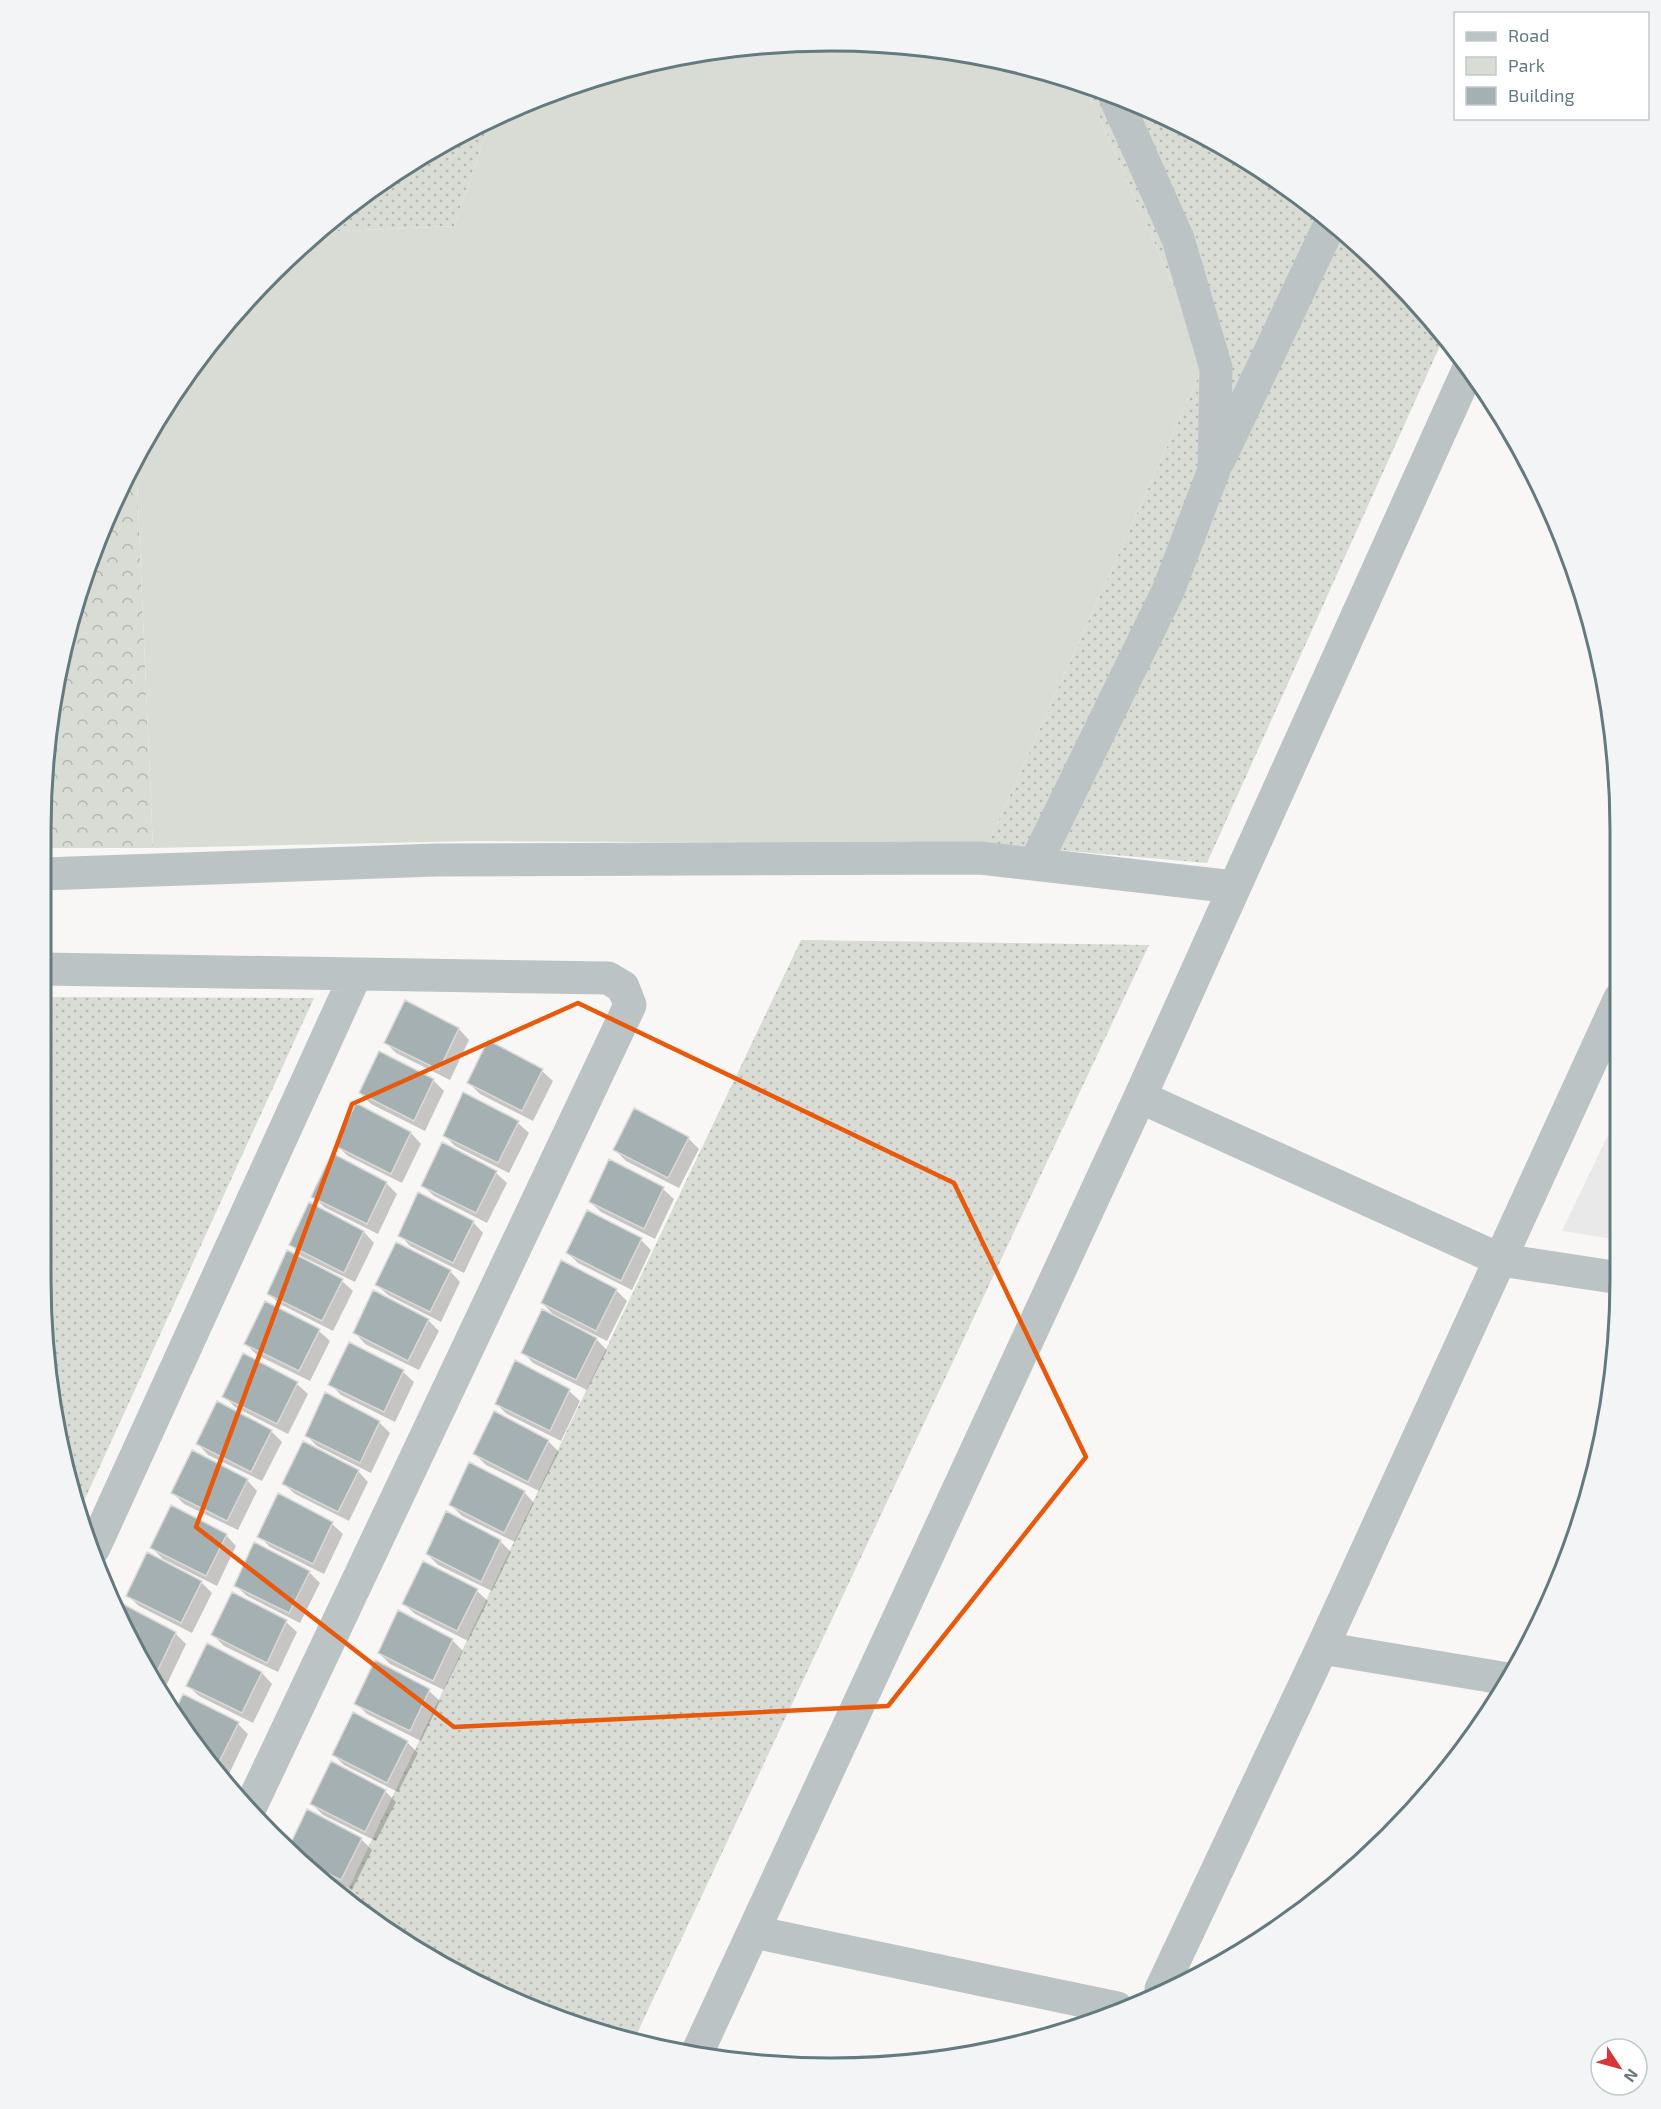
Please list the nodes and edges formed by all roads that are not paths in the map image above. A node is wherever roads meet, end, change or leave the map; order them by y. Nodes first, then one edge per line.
1 (1119, 106) edge
2 (1327, 230) edge
3 (1464, 377) edge
4 (1214, 470) junction
5 (1035, 864) junction
6 (51, 874) edge
7 (1234, 887) junction
8 (51, 969) edge
9 (356, 975) junction
10 (1610, 1020) edge
11 (1140, 1097) junction
12 (1501, 1260) junction
13 (1610, 1276) edge
14 (97, 1542) edge
15 (1322, 1648) junction
16 (1500, 1678) edge
17 (253, 1802) edge
18 (754, 1932) junction
19 (1164, 1983) edge
20 (1109, 2006) edge
21 (700, 2046) edge

1 - 4 street
2 - 4 street
3 - 7 street
4 - 5 street
5 - 6 street
5 - 7 street
7 - 11 street
8 - 9 street
9 - 14 street
9 - 17 street
10 - 12 street
11 - 12 street
11 - 18 street
12 - 13 street
12 - 15 street
15 - 16 street
15 - 19 street
18 - 20 street
18 - 21 street

